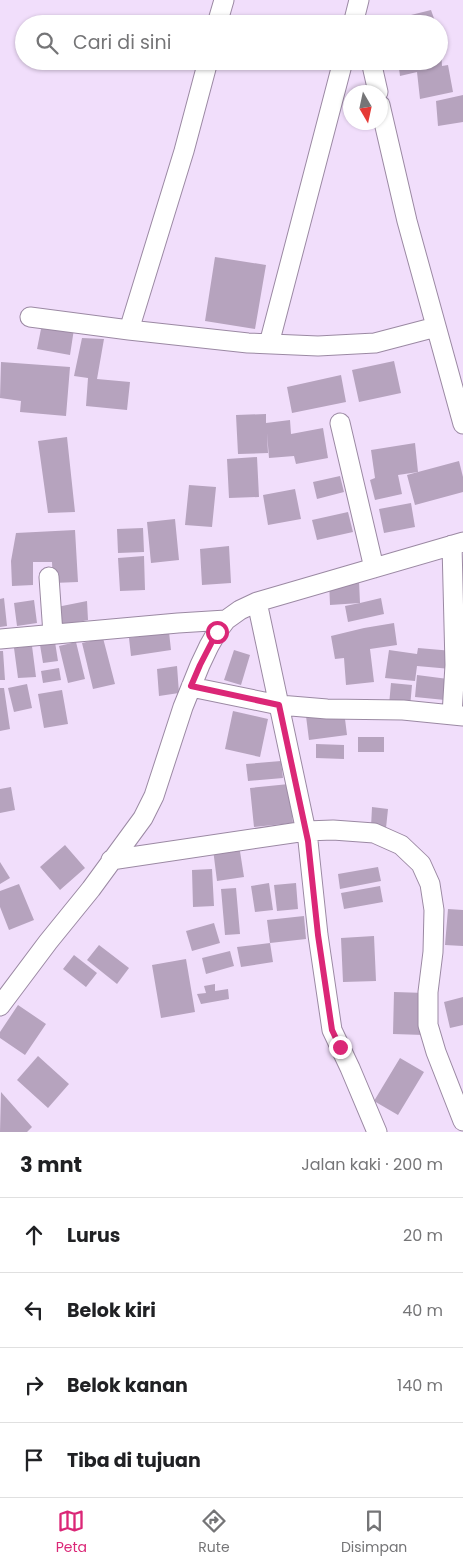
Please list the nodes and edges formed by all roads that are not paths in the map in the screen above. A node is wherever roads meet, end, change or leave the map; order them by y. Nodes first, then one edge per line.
1 (224, 0) edge
2 (358, 2) edge
3 (220, 15) edge
4 (355, 15) edge
5 (360, 15) edge
6 (206, 70) edge
7 (341, 70) edge
8 (373, 70) edge
9 (376, 85) edge
10 (386, 130) edge
11 (30, 317) dead end
12 (436, 327) junction
13 (129, 330) junction
14 (269, 344) junction
15 (340, 423) dead end
16 (463, 424) edge
17 (458, 544) edge
18 (374, 568) junction
19 (49, 577) dead end
20 (257, 602) junction
21 (226, 620) junction
22 (53, 634) junction
23 (0, 639) edge
24 (191, 686) junction
25 (279, 705) junction
26 (458, 716) edge
27 (306, 831) junction
28 (111, 860) junction
29 (2, 995) edge
30 (463, 1121) edge
31 (377, 1132) edge

1 - 3 street
2 - 4 street
2 - 5 street
6 - 13 street
7 - 14 street
8 - 9 street
10 - 12 street
11 - 13 street
12 - 14 street
12 - 16 street
13 - 14 street
15 - 18 street
17 - 18 street
17 - 26 street
18 - 20 street
19 - 22 street
20 - 21 street
20 - 25 street
21 - 22 street
21 - 24 street
22 - 23 street
24 - 25 street
24 - 28 street
25 - 26 street
25 - 27 street
27 - 28 street
27 - 30 street
27 - 31 street
28 - 29 street

